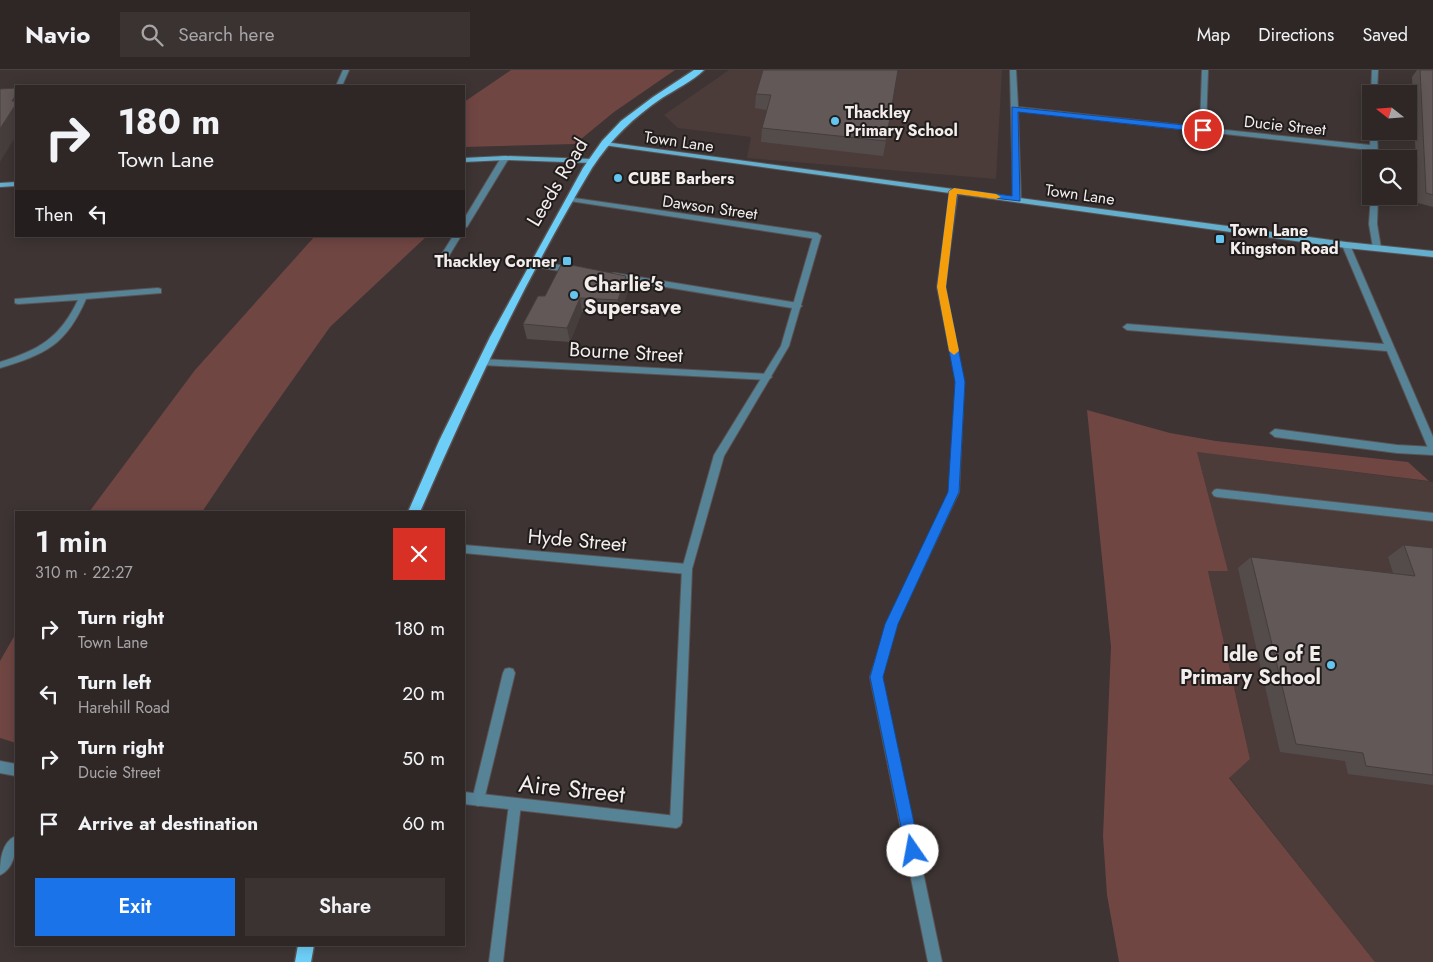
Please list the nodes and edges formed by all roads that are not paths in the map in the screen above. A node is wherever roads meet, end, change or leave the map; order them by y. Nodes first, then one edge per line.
1 (346, 70) edge
2 (700, 70) edge
3 (1014, 70) edge
4 (1205, 70) edge
5 (1375, 70) edge
6 (340, 85) edge
7 (1374, 85) edge
8 (1014, 109) junction
9 (1203, 130) junction
10 (1374, 140) edge
11 (605, 144) junction
12 (1374, 148) joint
13 (505, 158) junction
14 (465, 160) edge
15 (592, 161) junction
16 (15, 184) edge
17 (0, 185) edge
18 (954, 191) junction
19 (570, 199) junction
20 (1017, 199) junction
21 (1374, 205) edge
22 (465, 223) edge
23 (456, 237) edge
24 (1346, 245) junction
25 (1377, 248) junction
26 (1433, 254) edge
27 (444, 257) dead end
28 (534, 264) junction
29 (582, 271) edge
30 (601, 274) edge
31 (158, 291) dead end
32 (83, 297) junction
33 (18, 301) dead end
34 (798, 306) junction
35 (1127, 327) dead end
36 (1390, 348) junction
37 (482, 362) junction
38 (0, 364) edge
39 (768, 377) junction
40 (1275, 433) dead end
41 (1433, 450) edge
42 (1217, 493) dead end
43 (414, 511) edge
44 (1433, 517) edge
45 (465, 549) edge
46 (687, 569) junction
47 (510, 673) dead end
48 (0, 767) edge
49 (15, 770) edge
50 (465, 798) edge
51 (478, 800) junction
52 (515, 804) junction
53 (15, 844) edge
54 (0, 869) edge
55 (306, 946) edge
56 (303, 962) edge
57 (496, 962) edge
58 (935, 962) edge

1 - 6 street
2 - 11 main road, Leeds Road
3 - 8 street
4 - 9 street
5 - 7 street
8 - 9 street, Ducie Street
8 - 20 street
9 - 12 street, Ducie Street
10 - 12 street
11 - 15 main road, Leeds Road
11 - 18 street, Town Lane
13 - 14 street
13 - 15 street
13 - 22 street
15 - 19 main road, Leeds Road
16 - 17 street
18 - 20 street, Town Lane
18 - 58 street
19 - 28 main road, Leeds Road
19 - 34 street, Dawson Street
20 - 24 street, Town Lane
21 - 25 street
23 - 27 street
24 - 25 street, Town Lane
24 - 36 street
25 - 26 street, Town Lane
28 - 29 street
28 - 37 main road, Leeds Road
30 - 34 street
31 - 32 street
32 - 33 street
32 - 38 street
34 - 39 street
35 - 36 street
36 - 41 street
37 - 39 street, Bourne Street
37 - 43 main road, Leeds Road
39 - 46 street
40 - 41 street
42 - 44 street
45 - 46 street, Hyde Street
46 - 52 street, Aire Street
47 - 51 street
48 - 49 street
50 - 51 street, Aire Street
51 - 52 street, Aire Street
52 - 57 street
53 - 54 street
55 - 56 main road

